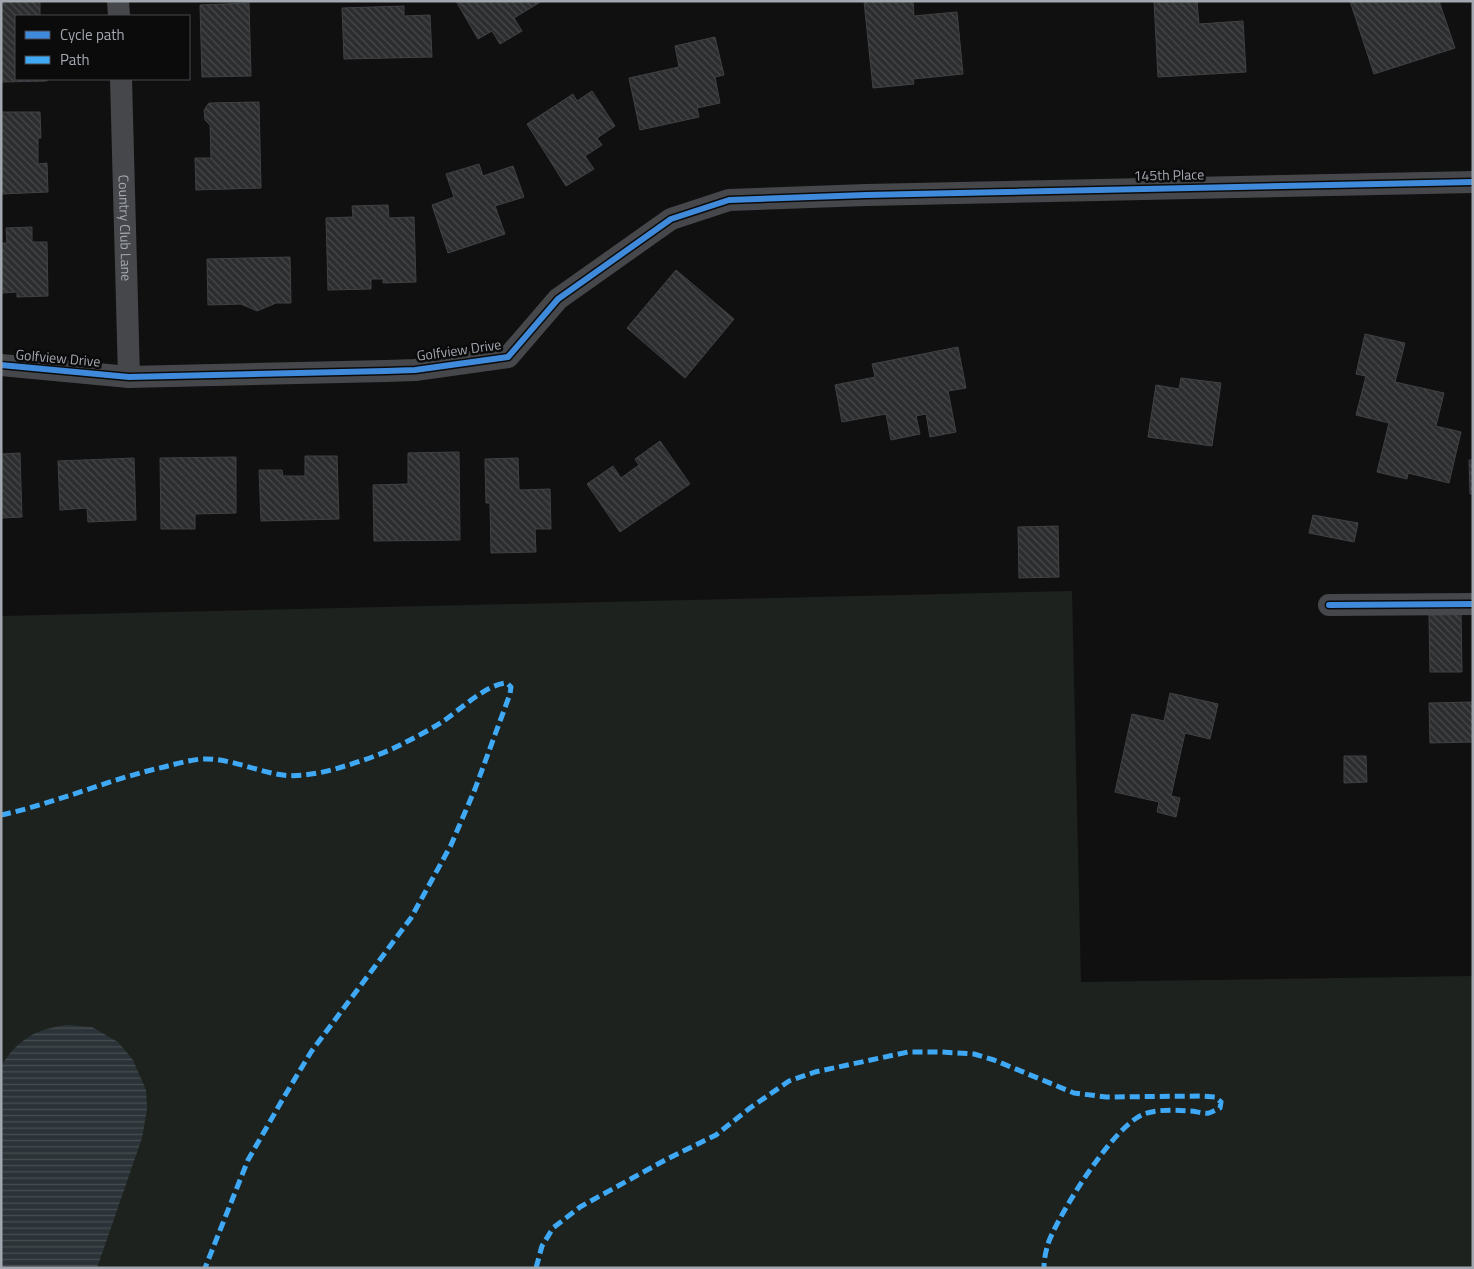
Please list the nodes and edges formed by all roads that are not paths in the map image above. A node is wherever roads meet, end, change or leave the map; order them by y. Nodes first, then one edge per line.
1 (118, 1) edge
2 (119, 15) edge
3 (120, 80) edge
4 (1473, 182) edge
5 (866, 194) joint
6 (1, 365) edge
7 (129, 377) junction
8 (1473, 604) edge
9 (1328, 605) dead end

1 - 2 street
3 - 7 street, Country Club Lane
4 - 5 street, 145th Place
5 - 7 street, Golfview Drive
6 - 7 street, Golfview Drive
8 - 9 street

